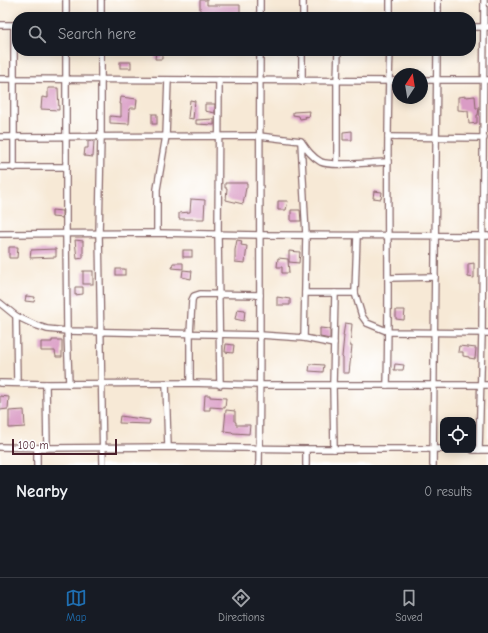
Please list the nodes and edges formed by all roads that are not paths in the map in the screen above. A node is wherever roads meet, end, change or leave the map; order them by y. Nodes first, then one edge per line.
1 (66, 0) edge
2 (101, 0) edge
3 (260, 0) edge
4 (303, 0) edge
5 (390, 0) edge
6 (438, 0) edge
7 (484, 0) edge
8 (66, 12) edge
9 (101, 12) edge
10 (260, 12) edge
11 (303, 12) edge
12 (390, 12) edge
13 (438, 12) edge
14 (0, 25) edge
15 (12, 25) edge
16 (486, 27) edge
17 (14, 56) edge
18 (66, 56) edge
19 (102, 56) edge
20 (260, 56) edge
21 (302, 56) edge
22 (338, 56) edge
23 (390, 56) edge
24 (437, 56) edge
25 (0, 79) edge
26 (14, 79) junction
27 (66, 79) junction
28 (102, 79) junction
29 (168, 80) junction
30 (219, 80) junction
31 (260, 80) junction
32 (428, 80) edge
33 (437, 80) junction
34 (486, 80) edge
35 (302, 81) junction
36 (337, 81) junction
37 (388, 81) junction
38 (392, 81) edge
39 (101, 136) junction
40 (166, 136) junction
41 (219, 136) junction
42 (259, 136) junction
43 (0, 137) edge
44 (14, 137) junction
45 (66, 137) junction
46 (388, 137) junction
47 (436, 137) junction
48 (484, 138) junction
49 (301, 141) junction
50 (486, 160) edge
51 (388, 162) junction
52 (337, 164) junction
53 (0, 167) edge
54 (66, 167) junction
55 (14, 168) junction
56 (157, 233) junction
57 (0, 234) edge
58 (66, 234) junction
59 (99, 234) junction
60 (218, 234) junction
61 (260, 235) junction
62 (306, 235) junction
63 (357, 236) junction
64 (387, 236) junction
65 (435, 236) junction
66 (485, 236) edge
67 (434, 277) junction
68 (388, 278) junction
69 (305, 292) junction
70 (335, 293) junction
71 (355, 293) junction
72 (219, 294) junction
73 (260, 295) junction
74 (0, 303) edge
75 (16, 316) junction
76 (68, 331) junction
77 (101, 332) junction
78 (388, 332) junction
79 (434, 333) junction
80 (485, 333) edge
81 (190, 334) junction
82 (219, 334) junction
83 (260, 335) junction
84 (304, 338) junction
85 (334, 344) junction
86 (0, 383) edge
87 (17, 383) junction
88 (166, 383) junction
89 (190, 383) junction
90 (46, 384) junction
91 (69, 384) junction
92 (101, 384) junction
93 (220, 384) junction
94 (387, 384) junction
95 (260, 385) junction
96 (333, 385) junction
97 (434, 385) junction
98 (481, 385) junction
99 (488, 385) edge
100 (0, 447) edge
101 (168, 447) junction
102 (37, 448) junction
103 (47, 448) junction
104 (103, 448) junction
105 (259, 448) junction
106 (306, 449) junction
107 (334, 449) junction
108 (433, 449) junction
109 (440, 449) edge
110 (476, 450) edge
111 (488, 450) edge
112 (37, 465) edge
113 (103, 465) edge
114 (259, 465) edge
115 (306, 465) edge
116 (433, 465) edge

1 - 8 street
2 - 9 street
3 - 10 street
4 - 11 street
5 - 12 street
6 - 13 street
7 - 16 street
14 - 15 street
16 - 34 street
17 - 26 street
18 - 27 street
19 - 28 street
20 - 31 street
21 - 35 street
22 - 36 street
23 - 37 street
24 - 33 street
25 - 26 street
26 - 27 street
26 - 44 street
27 - 28 street
27 - 45 street
28 - 29 street
28 - 39 street
29 - 30 street
29 - 40 street
30 - 31 street
30 - 41 street
31 - 35 street
31 - 42 street
32 - 33 street
33 - 34 street
33 - 47 street
34 - 48 street
35 - 36 street
36 - 37 street
36 - 52 street
37 - 38 street
37 - 46 street
39 - 40 street
39 - 45 street
39 - 59 street
40 - 41 street
40 - 56 street
41 - 42 street
41 - 60 street
42 - 49 street
42 - 61 street
43 - 44 street
44 - 45 street
44 - 55 street
45 - 54 street
46 - 47 street
46 - 51 street
47 - 48 street
47 - 65 street
48 - 50 street
49 - 52 street
49 - 62 street
50 - 66 street
51 - 52 street
51 - 64 street
53 - 55 street
54 - 55 street
54 - 58 street
56 - 59 street
56 - 60 street
57 - 58 street
58 - 59 street
58 - 76 street
59 - 77 street
60 - 61 street
60 - 72 street
61 - 62 street
61 - 73 street
62 - 63 street
62 - 69 street
63 - 64 street
63 - 71 street
64 - 65 street
64 - 68 street
65 - 66 street
65 - 67 street
66 - 80 street
67 - 68 street
67 - 79 street
68 - 78 street
69 - 70 street
69 - 84 street
70 - 71 street
70 - 85 street
71 - 78 street
72 - 73 street
72 - 81 street
72 - 82 street
73 - 83 street
74 - 75 street
75 - 76 street
75 - 87 street
76 - 77 street
76 - 91 street
77 - 81 street
77 - 92 street
78 - 79 street
78 - 94 street
79 - 80 street
79 - 97 street
80 - 98 street
81 - 82 street
81 - 89 street
82 - 83 street
82 - 93 street
83 - 84 street
83 - 95 street
84 - 85 street
85 - 96 street
86 - 87 street
87 - 90 street
88 - 89 street
88 - 92 street
88 - 101 street
89 - 93 street
90 - 91 street
90 - 103 street
91 - 92 street
92 - 104 street
93 - 95 street
94 - 96 street
94 - 97 street
95 - 96 street
95 - 105 street
96 - 107 street
97 - 98 street
97 - 108 street
98 - 99 street
98 - 110 street
100 - 102 street
101 - 104 street
101 - 105 street
102 - 103 street
102 - 112 street
103 - 104 street
104 - 113 street
105 - 106 street
105 - 114 street
106 - 107 street
106 - 115 street
107 - 108 street
108 - 109 street
108 - 116 street
110 - 111 street

